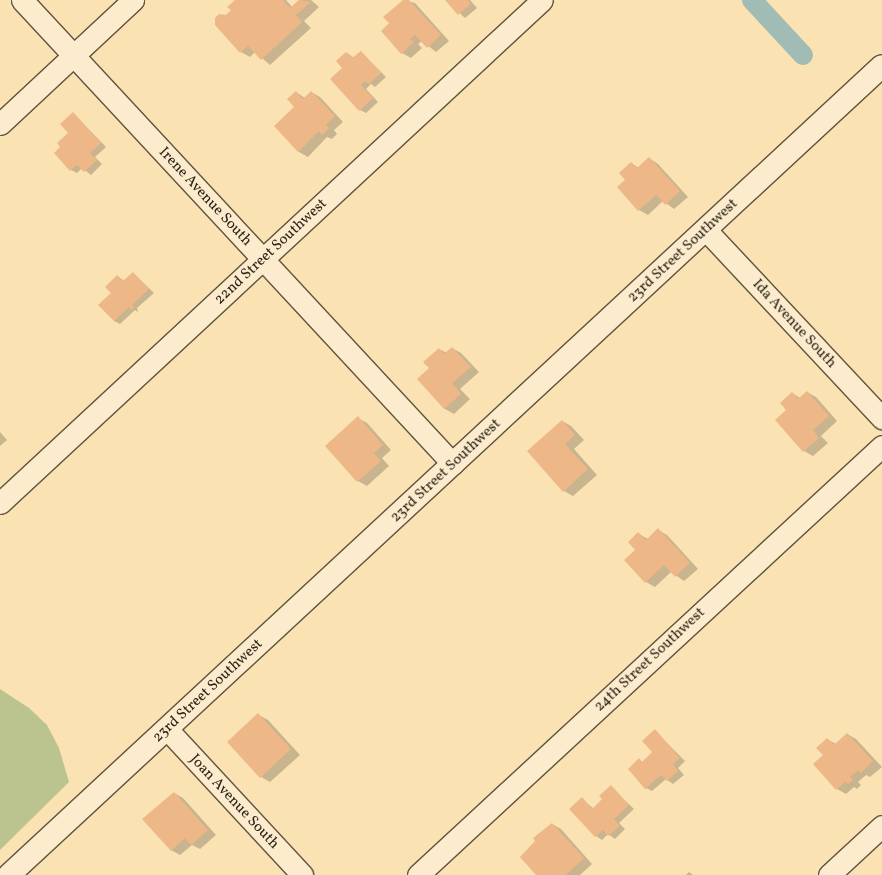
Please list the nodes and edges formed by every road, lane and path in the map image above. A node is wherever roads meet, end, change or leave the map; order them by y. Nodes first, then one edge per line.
1 (22, 0) edge
2 (133, 0) edge
3 (542, 0) edge
4 (74, 56) junction
5 (882, 66) edge
6 (0, 124) edge
7 (706, 230) junction
8 (263, 260) junction
9 (882, 418) edge
10 (882, 446) edge
11 (453, 464) junction
12 (0, 503) edge
13 (166, 730) junction
14 (882, 826) edge
15 (9, 875) edge
16 (302, 875) edge
17 (418, 875) edge
18 (829, 875) edge

1 - 4 street, Irene Avenue South
2 - 4 street
3 - 8 street, 22nd Street Southwest
4 - 6 street
4 - 8 street, Irene Avenue South
5 - 7 street, 23rd Street Southwest
7 - 9 street, Ida Avenue South
7 - 11 street, 23rd Street Southwest
8 - 11 street, Irene Avenue South
8 - 12 street, 22nd Street Southwest
10 - 17 street, 24th Street Southwest
11 - 13 street, 23rd Street Southwest
13 - 15 street, 23rd Street Southwest
13 - 16 street, Joan Avenue South
14 - 18 street

